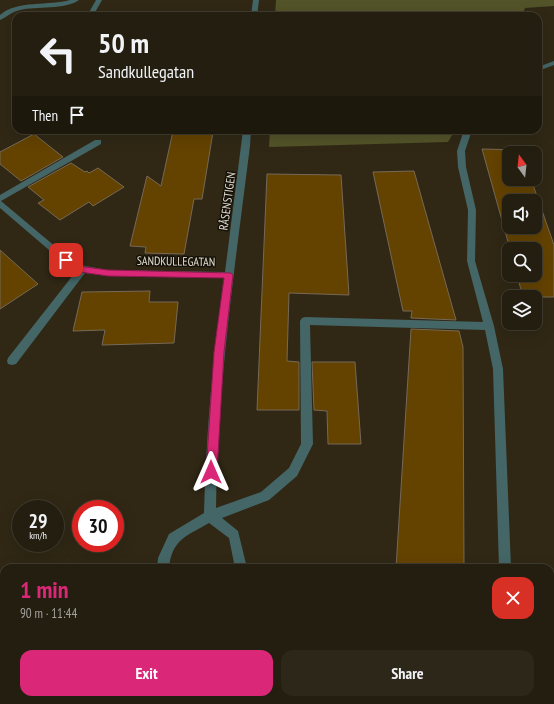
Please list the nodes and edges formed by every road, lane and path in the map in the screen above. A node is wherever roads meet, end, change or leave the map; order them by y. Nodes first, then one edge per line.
1 (76, 0) edge
2 (98, 0) edge
3 (256, 0) edge
4 (92, 12) edge
5 (254, 12) edge
6 (0, 18) edge
7 (554, 63) edge
8 (542, 68) edge
9 (247, 134) edge
10 (467, 134) edge
11 (98, 142) dead end
12 (0, 199) edge
13 (0, 204) edge
14 (83, 269) junction
15 (228, 275) junction
16 (489, 326) junction
17 (12, 361) dead end
18 (210, 516) junction
19 (163, 564) edge
20 (240, 564) edge
21 (505, 564) edge

1 - 6 street
2 - 4 street
3 - 5 street
7 - 8 street
9 - 15 street, RÅSENSTIGEN
10 - 16 street
11 - 12 street
13 - 14 street, SANDKULLEGATAN
14 - 15 street, SANDKULLEGATAN
14 - 17 street
15 - 18 street, SANDKULLEGATAN
16 - 18 street
16 - 21 street
18 - 19 street
18 - 20 street

